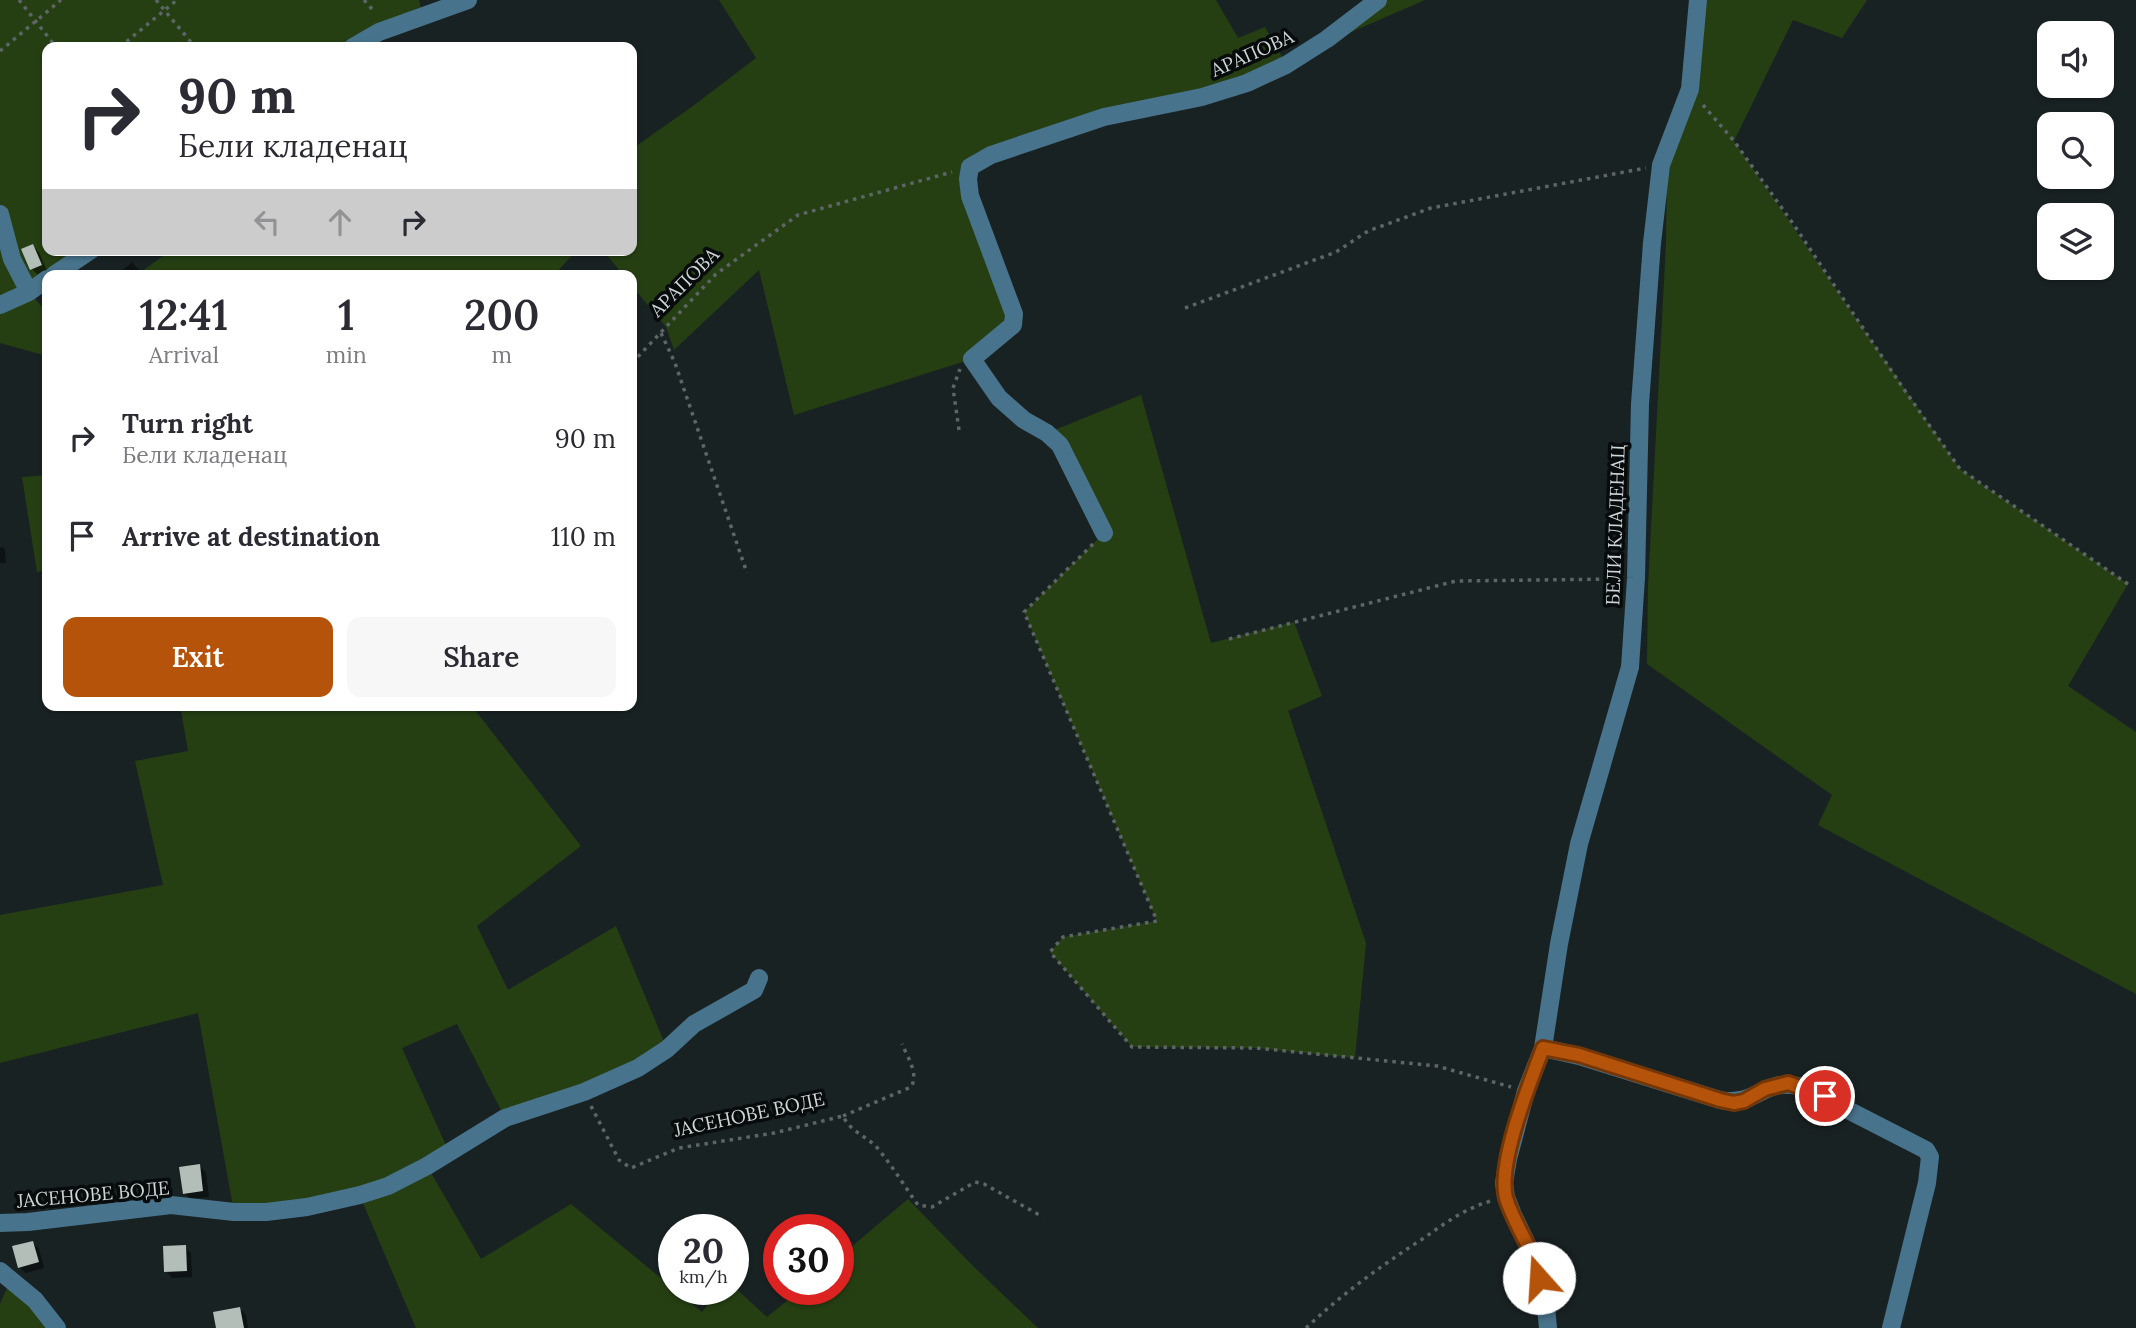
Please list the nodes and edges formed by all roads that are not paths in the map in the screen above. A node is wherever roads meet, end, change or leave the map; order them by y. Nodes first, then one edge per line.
1 (468, 0) edge
2 (1378, 0) edge
3 (1699, 0) edge
4 (362, 42) edge
5 (0, 214) edge
6 (82, 256) edge
7 (61, 270) edge
8 (42, 283) edge
9 (29, 292) junction
10 (0, 305) edge
11 (1104, 533) road end
12 (759, 978) dead end
13 (1543, 1048) junction
14 (0, 1223) edge
15 (0, 1271) edge
16 (57, 1328) edge
17 (1548, 1328) edge
18 (1891, 1328) edge

1 - 4 street
2 - 11 street, АРАПОВА
3 - 13 street, БЕЛИ КЛАДЕНАЦ
5 - 9 street
6 - 7 street
8 - 9 street
9 - 10 street
12 - 14 street, ЈАСЕНОВЕ ВОДЕ
13 - 17 street, БЕЛИ КЛАДЕНАЦ
13 - 18 street
15 - 16 street

